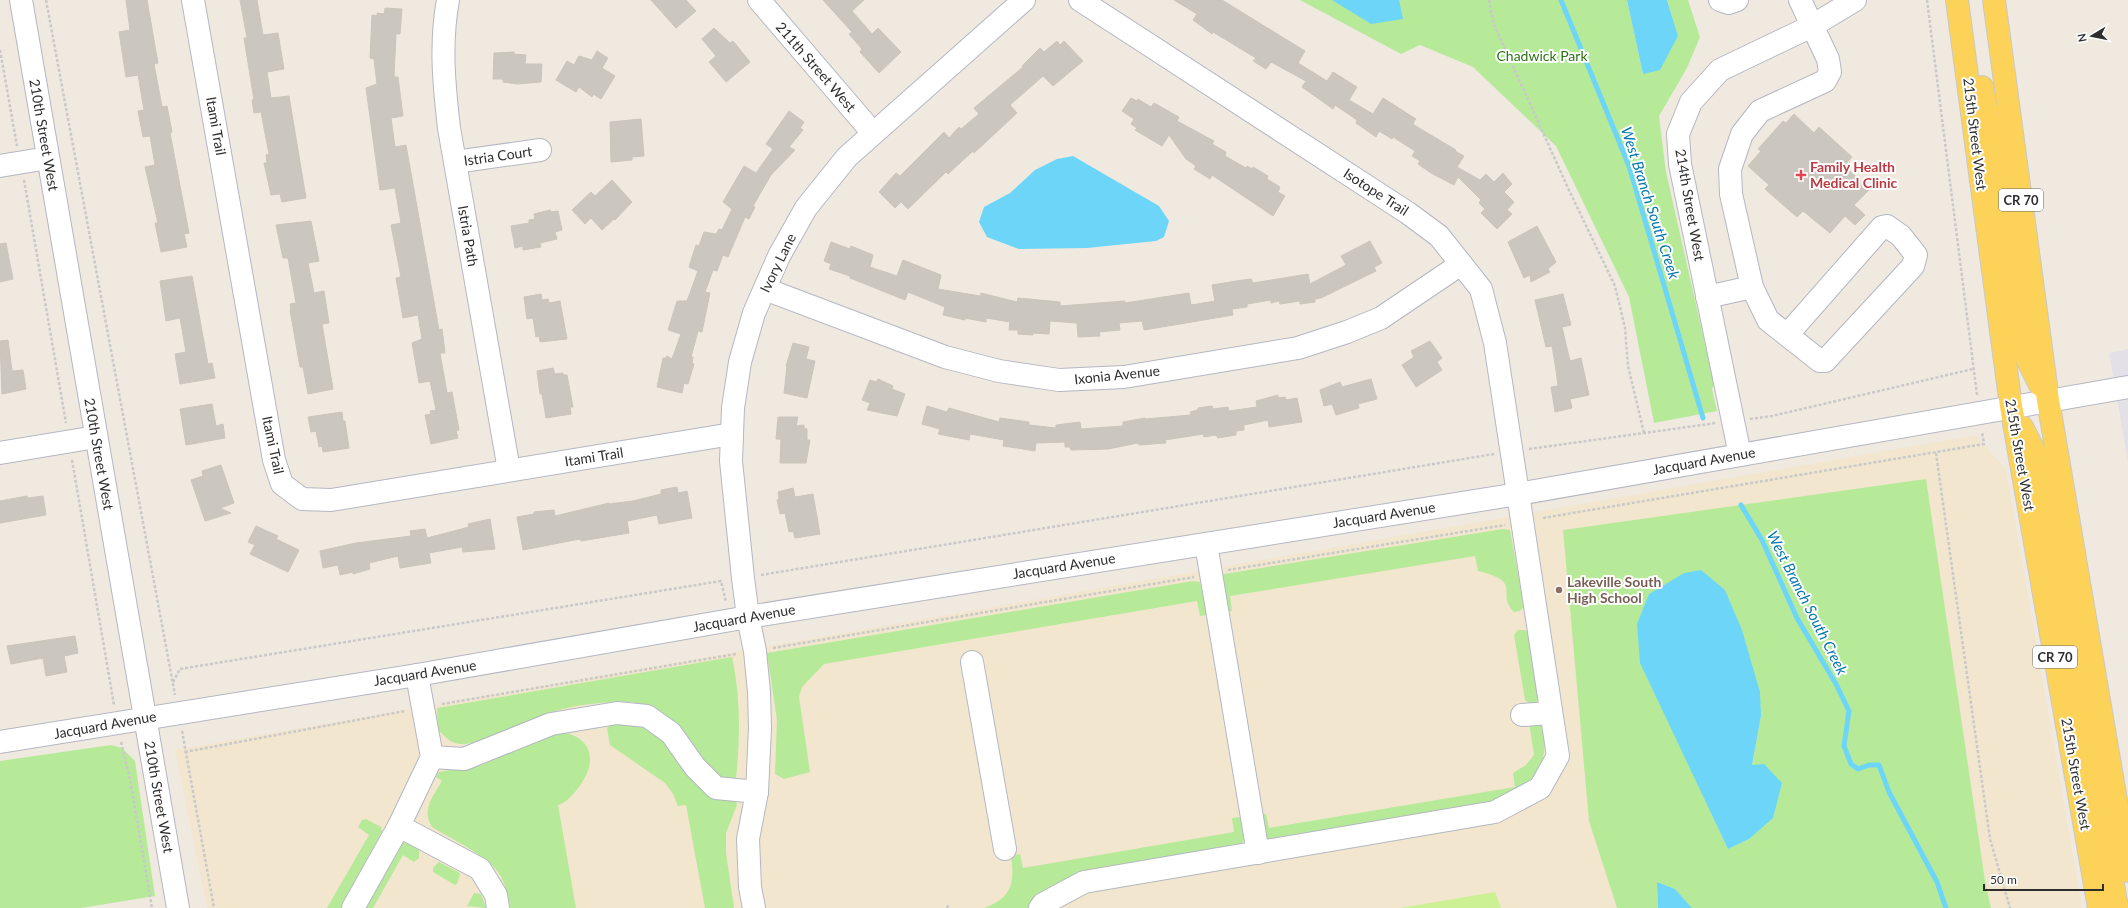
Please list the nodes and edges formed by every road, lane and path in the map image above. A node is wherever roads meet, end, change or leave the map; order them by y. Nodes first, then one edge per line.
1 (21, 0) edge
2 (46, 0) edge
3 (193, 0) edge
4 (448, 0) edge
5 (759, 0) edge
6 (1024, 0) edge
7 (1080, 0) edge
8 (1489, 0) edge
9 (1720, 0) edge
10 (1737, 0) edge
11 (1800, 0) edge
12 (1854, 0) edge
13 (1927, 0) edge
14 (1957, 0) edge
15 (1961, 0) edge
16 (1994, 0) edge
17 (1812, 26) junction
18 (0, 50) edge
19 (873, 133) junction
20 (540, 150) dead end
21 (48, 158) junction
22 (455, 162) junction
23 (10, 164) edge
24 (1461, 264) junction
25 (1752, 287) junction
26 (765, 289) junction
27 (1707, 297) junction
28 (1787, 335) junction
29 (1973, 369) junction
30 (2128, 386) edge
31 (2048, 400) junction
32 (2012, 406) junction
33 (1979, 412) junction
34 (1733, 421) junction
35 (1644, 433) junction
36 (732, 434) junction
37 (96, 437) junction
38 (69, 442) junction
39 (1512, 451) junction
40 (1936, 452) junction
41 (0, 453) edge
42 (1740, 455) junction
43 (509, 470) junction
44 (1518, 494) junction
45 (1543, 518) dead end
46 (1509, 524) dead end
47 (1206, 544) junction
48 (1228, 570) dead end
49 (1198, 576) dead end
50 (743, 578) junction
51 (721, 581) junction
52 (739, 619) junction
53 (736, 647) dead end
54 (767, 649) dead end
55 (972, 662) dead end
56 (417, 675) junction
57 (173, 682) junction
58 (423, 708) junction
59 (178, 712) junction
60 (1551, 713) junction
61 (1522, 715) dead end
62 (145, 718) junction
63 (116, 722) junction
64 (0, 742) edge
65 (185, 752) junction
66 (432, 757) junction
67 (757, 792) junction
68 (399, 826) junction
69 (1005, 849) dead end
70 (1258, 853) junction
71 (2128, 871) edge
72 (949, 904) dead end
73 (152, 908) edge
74 (178, 908) edge
75 (214, 908) edge
76 (353, 908) edge
77 (498, 908) edge
78 (754, 908) edge
79 (947, 908) edge
80 (1040, 908) edge
81 (2010, 908) edge
82 (2099, 908) edge
83 (2118, 908) edge

1 - 21 street, 210th Street West
2 - 57 path
3 - 43 street, Itami Trail
4 - 22 street, Istria Path
5 - 19 street, 211th Street West
6 - 19 street, Ivory Lane
7 - 24 street, Isotope Trail
8 - 35 path
9 - 10 street
11 - 17 street
12 - 17 street, 214th Street West
13 - 29 path
14 - 32 main road, 215th Street West / CR 70
15 - 31 main road
16 - 31 main road, CR 70
17 - 25 street
17 - 27 street, 214th Street West
18 - 23 path
19 - 26 street, Ivory Lane
20 - 22 street, Istria Court
21 - 23 street
21 - 37 street, 210th Street West
22 - 43 street, Istria Path
23 - 38 path
24 - 26 street, Ixonia Avenue
24 - 39 street, Isotope Trail
25 - 27 street
25 - 28 street
26 - 36 street, Ivory Lane
27 - 34 street, 214th Street West
28 - 28 street
29 - 33 path
29 - 34 path
30 - 31 street, Jacquard Avenue
31 - 32 street, Jacquard Avenue
31 - 71 main road, CR 70
32 - 33 street, Jacquard Avenue
32 - 82 main road, 215th Street West / CR 70
32 - 83 main road
33 - 40 path
33 - 42 street, Jacquard Avenue
34 - 35 path
34 - 42 street, 214th Street West
35 - 39 path
36 - 43 street, Itami Trail
36 - 50 street, Ivory Lane
37 - 38 street
37 - 62 street, 210th Street West
38 - 41 street
38 - 63 path
39 - 44 street, Isotope Trail
39 - 50 path
40 - 45 path
40 - 81 path
42 - 44 street, Jacquard Avenue
44 - 47 street, Jacquard Avenue
44 - 60 street, Isotope Trail
46 - 48 path
47 - 52 street, Jacquard Avenue
47 - 70 street
49 - 54 path
50 - 51 path
50 - 52 street, Ivory Lane
51 - 52 path
51 - 57 path
52 - 56 street, Jacquard Avenue
52 - 67 street, Ivory Lane
53 - 58 path
55 - 69 street
56 - 58 street
56 - 59 street, Jacquard Avenue
57 - 59 path
58 - 65 path
58 - 66 street
59 - 62 street, Jacquard Avenue
59 - 65 path
60 - 61 street
60 - 70 street, Isotope Trail
62 - 63 street, Jacquard Avenue
62 - 74 street, 210th Street West
63 - 64 street, Jacquard Avenue
63 - 73 path
65 - 75 path
66 - 67 street
66 - 68 street
67 - 78 street, Ivory Lane
68 - 76 street
68 - 77 street
70 - 80 street, Isotope Trail
72 - 79 path

